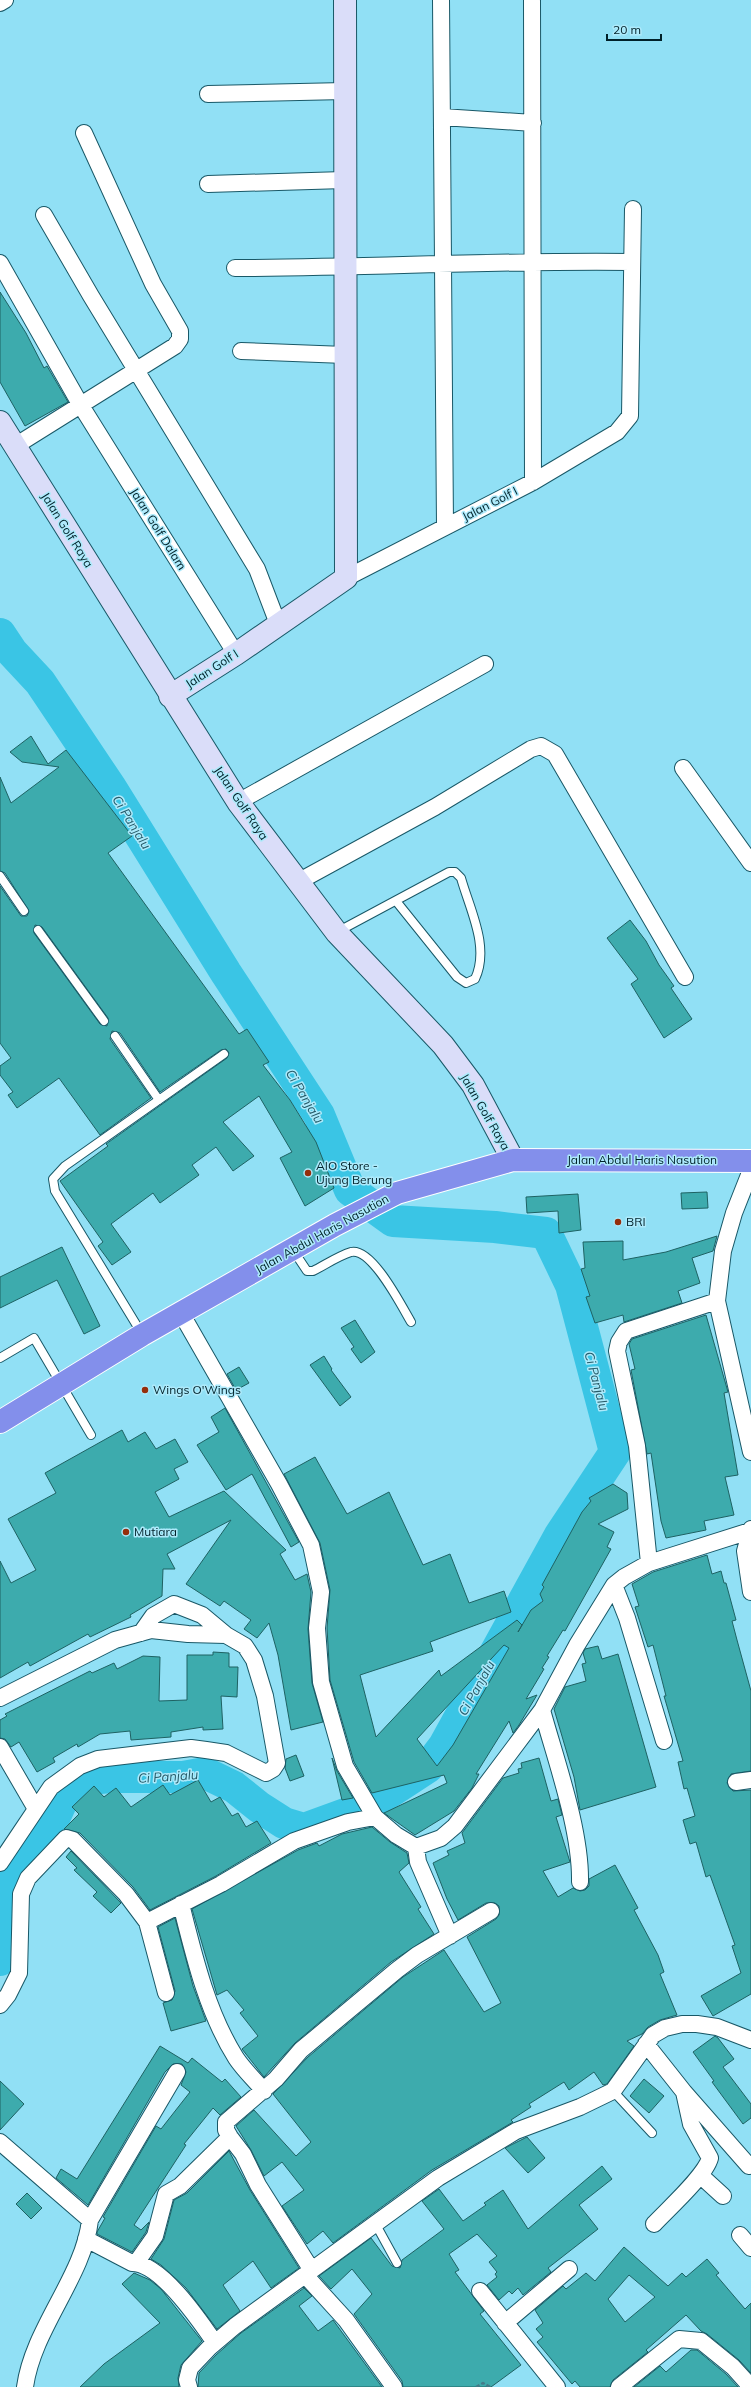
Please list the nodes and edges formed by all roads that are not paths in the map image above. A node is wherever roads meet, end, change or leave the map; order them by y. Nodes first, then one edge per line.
1 (5, 0) edge
2 (345, 0) edge
3 (441, 0) edge
4 (532, 1) edge
5 (0, 2) edge
6 (345, 91) junction
7 (208, 94) dead end
8 (442, 117) junction
9 (532, 123) junction
10 (84, 133) dead end
11 (344, 180) junction
12 (208, 184) dead end
13 (633, 209) dead end
14 (44, 215) dead end
15 (533, 261) junction
16 (632, 262) junction
17 (0, 263) edge
18 (444, 264) junction
19 (235, 268) dead end
20 (344, 268) junction
21 (241, 351) dead end
22 (345, 356) junction
23 (138, 371) junction
24 (80, 404) junction
25 (0, 422) edge
26 (15, 446) junction
27 (533, 482) junction
28 (445, 527) junction
29 (346, 578) junction
30 (278, 624) junction
31 (236, 654) junction
32 (485, 664) dead end
33 (170, 696) junction
34 (683, 768) dead end
35 (238, 802) junction
36 (751, 863) edge
37 (0, 876) edge
38 (298, 884) junction
39 (396, 901) junction
40 (24, 910) dead end
41 (38, 930) dead end
42 (337, 933) junction
43 (685, 977) dead end
44 (104, 1021) dead end
45 (115, 1036) dead end
46 (224, 1054) dead end
47 (159, 1100) junction
48 (512, 1160) junction
49 (751, 1160) edge
50 (751, 1170) edge
51 (293, 1249) junction
52 (717, 1301) junction
53 (181, 1313) junction
54 (411, 1322) dead end
55 (142, 1335) junction
56 (0, 1358) edge
57 (62, 1384) junction
58 (0, 1422) edge
59 (91, 1435) dead end
60 (751, 1452) edge
61 (751, 1530) edge
62 (650, 1563) junction
63 (614, 1585) junction
64 (751, 1592) edge
65 (141, 1633) junction
66 (226, 1635) junction
67 (0, 1698) edge
68 (542, 1710) junction
69 (664, 1741) dead end
70 (0, 1747) edge
71 (36, 1808) junction
72 (374, 1816) junction
73 (416, 1847) junction
74 (0, 1863) edge
75 (580, 1882) dead end
76 (181, 1904) junction
77 (490, 1911) dead end
78 (146, 1922) junction
79 (450, 1936) junction
80 (166, 1993) dead end
81 (0, 2004) edge
82 (750, 2040) edge
83 (646, 2044) junction
84 (177, 2072) dead end
85 (264, 2090) junction
86 (613, 2092) junction
87 (684, 2092) junction
88 (652, 2133) dead end
89 (230, 2137) junction
90 (0, 2142) edge
91 (749, 2166) dead end
92 (700, 2175) junction
93 (722, 2196) dead end
94 (90, 2220) junction
95 (375, 2223) junction
96 (654, 2224) dead end
97 (740, 2234) dead end
98 (86, 2239) junction
99 (751, 2248) edge
100 (136, 2263) junction
101 (397, 2263) dead end
102 (569, 2268) dead end
103 (308, 2272) junction
104 (480, 2292) dead end
105 (504, 2323) junction
106 (215, 2343) junction
107 (556, 2386) edge
108 (25, 2387) edge
109 (189, 2387) edge
110 (394, 2387) edge
111 (619, 2387) edge
112 (751, 2387) edge

1 - 5 street
2 - 6 street
3 - 8 street
4 - 9 street
6 - 7 street
6 - 11 street
8 - 9 street
8 - 18 street
9 - 15 street
10 - 23 street
11 - 12 street
11 - 20 street
13 - 16 street, Jalan Golf I
14 - 23 street
15 - 16 street
15 - 18 street
15 - 27 street
16 - 27 street, Jalan Golf I
17 - 24 street, Jalan Golf Dalam
18 - 20 street
18 - 28 street
19 - 20 street
20 - 22 street
21 - 22 street
22 - 29 street
23 - 24 street
23 - 30 street
24 - 26 street
24 - 31 street, Jalan Golf Dalam
25 - 26 street, Jalan Golf Raya
26 - 33 street, Jalan Golf Raya
27 - 28 street, Jalan Golf I
28 - 29 street, Jalan Golf I
29 - 30 street, Jalan Golf I
30 - 31 street, Jalan Golf I
31 - 33 street, Jalan Golf I
32 - 35 street
33 - 35 street, Jalan Golf Raya
34 - 36 street
35 - 38 street, Jalan Golf Raya
37 - 40 lane
38 - 42 street, Jalan Golf Raya
38 - 43 street
39 - 39 lane
39 - 42 lane
41 - 44 lane
42 - 48 street, Jalan Golf Raya
45 - 47 lane
46 - 47 lane
47 - 55 lane
48 - 49 highway, Jalan Abdul Haris Nasution
48 - 51 highway, Jalan Abdul Haris Nasution
50 - 52 street
51 - 53 highway, Jalan Abdul Haris Nasution
51 - 54 lane
52 - 60 street
52 - 62 street
53 - 55 highway, Jalan Abdul Haris Nasution
53 - 72 street
55 - 57 highway, Jalan Abdul Haris Nasution
56 - 57 lane
57 - 58 highway, Jalan Abdul Haris Nasution
57 - 59 lane
61 - 62 street
61 - 64 street
62 - 63 street
63 - 68 street
63 - 69 street
65 - 66 street
65 - 66 street
65 - 67 street
66 - 71 street
68 - 73 street
68 - 75 street
70 - 71 street
71 - 74 street
72 - 73 street
72 - 76 street
73 - 79 street
76 - 78 street
76 - 85 street
77 - 79 street
78 - 80 street
78 - 81 street
79 - 85 street
82 - 83 street
83 - 86 street
83 - 87 street
84 - 94 street
85 - 89 street
86 - 88 lane
86 - 95 street
87 - 91 street
87 - 92 street
89 - 100 street
89 - 103 street
90 - 94 street
92 - 93 street
92 - 96 street
94 - 98 street
95 - 101 lane
95 - 103 street
97 - 99 street
98 - 100 street
98 - 108 street
100 - 106 street
102 - 105 street
103 - 106 street
103 - 110 street
104 - 105 street
105 - 107 street
106 - 109 street
111 - 112 street

